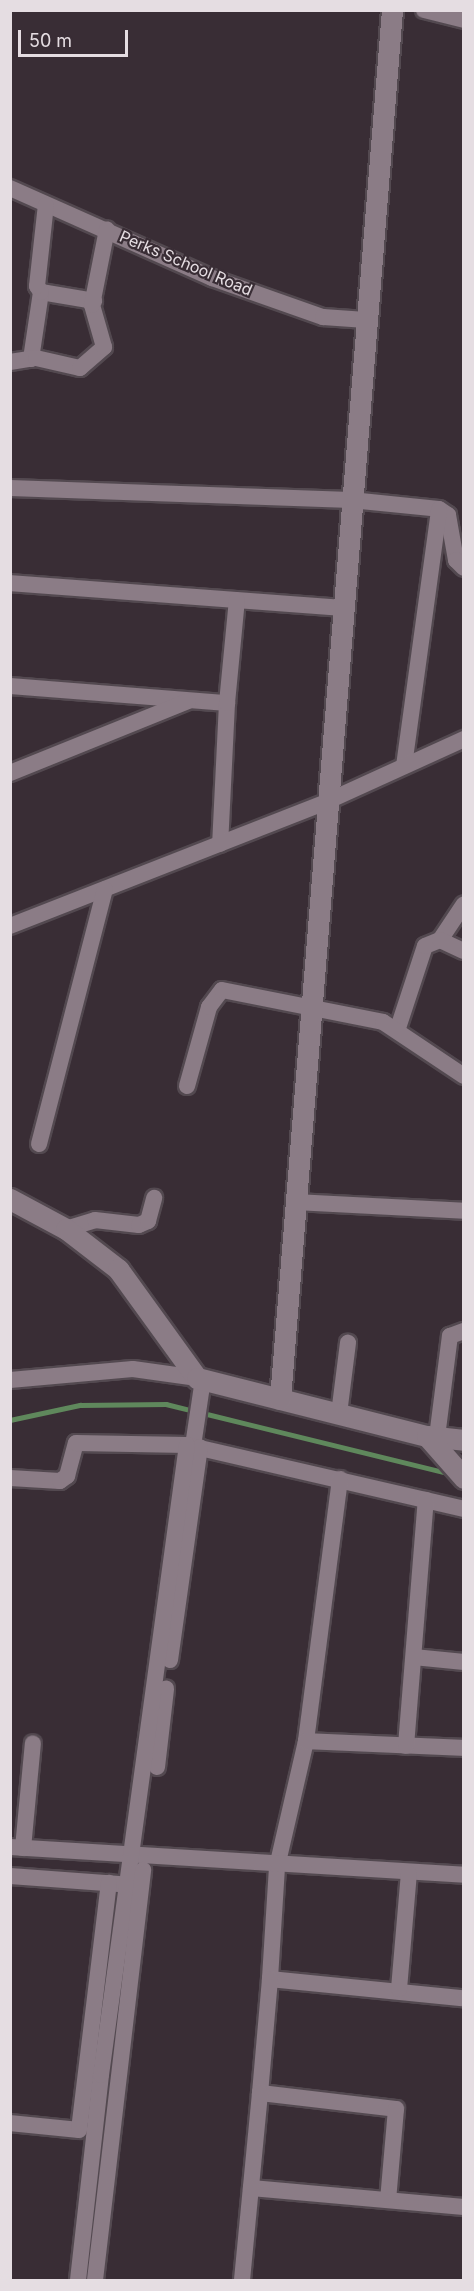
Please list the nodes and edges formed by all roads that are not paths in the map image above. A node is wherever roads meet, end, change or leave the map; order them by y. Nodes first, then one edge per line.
1 (392, 10) edge
2 (424, 10) edge
3 (464, 20) edge
4 (10, 188) edge
5 (46, 205) junction
6 (107, 229) junction
7 (41, 292) junction
8 (94, 301) junction
9 (366, 320) junction
10 (31, 359) junction
11 (10, 362) edge
12 (10, 488) edge
13 (351, 500) junction
14 (439, 509) junction
15 (464, 568) edge
16 (10, 583) edge
17 (237, 600) junction
18 (342, 608) junction
19 (10, 686) edge
20 (191, 700) junction
21 (227, 703) junction
22 (464, 739) edge
23 (404, 766) junction
24 (10, 773) edge
25 (326, 802) junction
26 (220, 844) junction
27 (105, 889) junction
28 (464, 904) edge
29 (10, 926) edge
30 (440, 940) junction
31 (464, 951) edge
32 (310, 1009) junction
33 (398, 1028) junction
34 (464, 1076) edge
35 (187, 1086) dead end
36 (39, 1144) dead end
37 (154, 1198) dead end
38 (10, 1199) edge
39 (295, 1202) junction
40 (464, 1210) edge
41 (66, 1229) junction
42 (464, 1331) edge
43 (348, 1343) dead end
44 (200, 1378) junction
45 (10, 1380) edge
46 (280, 1399) junction
47 (339, 1414) junction
48 (464, 1440) edge
49 (435, 1442) junction
50 (193, 1446) junction
51 (10, 1478) edge
52 (340, 1479) junction
53 (464, 1479) edge
54 (426, 1500) junction
55 (464, 1509) edge
56 (414, 1657) junction
57 (464, 1662) edge
58 (306, 1742) junction
59 (33, 1743) dead end
60 (406, 1746) junction
61 (464, 1748) edge
62 (17, 1847) edge
63 (139, 1857) junction
64 (277, 1867) junction
65 (409, 1873) junction
66 (464, 1875) edge
67 (10, 1876) edge
68 (109, 1883) junction
69 (129, 1885) junction
70 (270, 1979) junction
71 (399, 1989) junction
72 (462, 1998) dead end
73 (260, 2093) junction
74 (10, 2123) edge
75 (251, 2188) junction
76 (388, 2200) junction
77 (464, 2207) edge
78 (78, 2280) edge
79 (95, 2280) edge
80 (242, 2280) edge

1 - 9 street
2 - 3 street
4 - 5 street, Perks School Road
5 - 6 street, Perks School Road
5 - 7 street
6 - 8 street
6 - 9 street, Perks School Road
7 - 8 street
7 - 10 street
8 - 10 street
9 - 13 street
10 - 11 street
12 - 13 street
13 - 14 street
13 - 18 street
14 - 15 street
14 - 23 street
16 - 17 street
17 - 18 street
17 - 21 street
18 - 25 street
19 - 20 street
20 - 21 street
20 - 24 street
21 - 26 street
22 - 23 street
23 - 25 street
25 - 26 street
25 - 32 street
26 - 27 street
27 - 29 street
27 - 36 street
28 - 30 street
30 - 31 street
30 - 33 street
32 - 33 street
32 - 35 street
32 - 39 street
33 - 34 street
37 - 41 street
38 - 41 street
39 - 40 street
39 - 46 street
41 - 44 street
42 - 49 street
43 - 47 street
44 - 45 street
44 - 46 street
44 - 50 street
46 - 47 street
47 - 49 street
48 - 49 street
49 - 53 street
50 - 51 street
50 - 52 street
50 - 63 street
52 - 54 street
52 - 58 street
54 - 55 street
54 - 56 street
56 - 57 street
56 - 60 street
58 - 60 street
58 - 64 street
59 - 62 street
60 - 61 street
62 - 63 street
63 - 64 street
63 - 69 street
63 - 79 street
64 - 65 street
64 - 70 street
65 - 66 street
65 - 71 street
67 - 68 street
68 - 69 street
68 - 74 street
69 - 78 street
70 - 71 street
70 - 73 street
71 - 72 street
73 - 75 street
73 - 76 street
75 - 76 street
75 - 80 street
76 - 77 street

